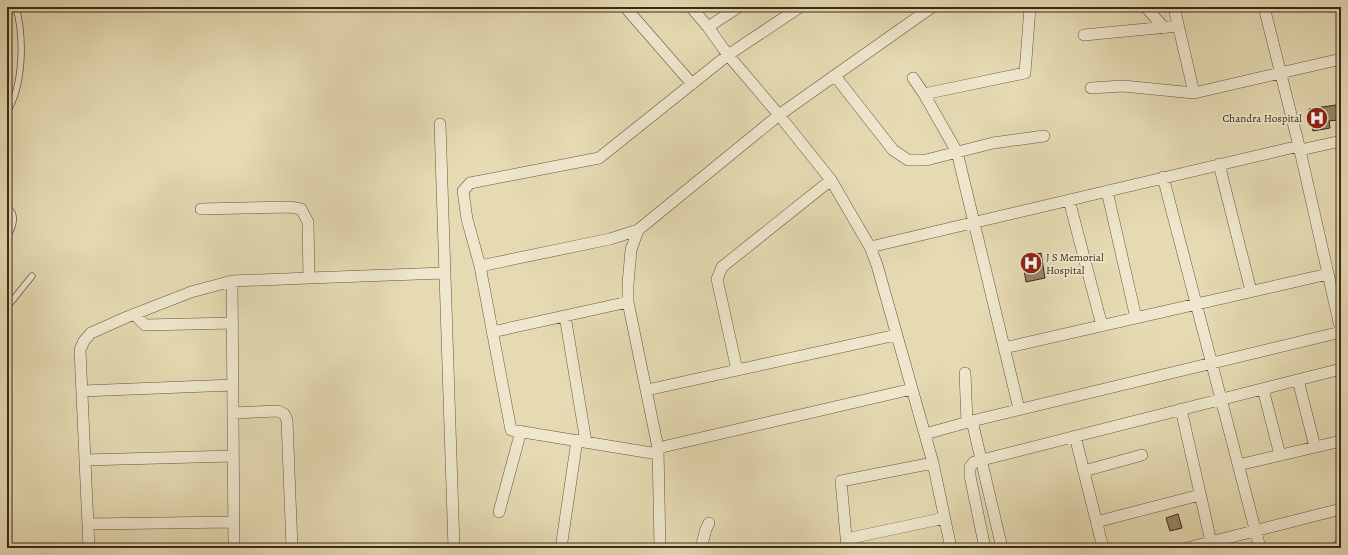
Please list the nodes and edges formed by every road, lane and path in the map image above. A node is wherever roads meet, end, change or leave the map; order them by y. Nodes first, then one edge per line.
1 (16, 7) edge
2 (625, 7) edge
3 (691, 7) edge
4 (800, 7) edge
5 (1030, 7) edge
6 (1146, 7) edge
7 (1174, 7) edge
8 (1264, 7) edge
9 (737, 8) dead end
10 (925, 9) edge
11 (1178, 26) junction
12 (708, 27) junction
13 (1164, 28) junction
14 (1084, 35) dead end
15 (728, 55) junction
16 (1341, 59) edge
17 (1281, 73) junction
18 (834, 76) junction
19 (913, 78) dead end
20 (692, 84) junction
21 (1091, 88) dead end
22 (1194, 93) junction
23 (924, 94) junction
24 (7, 112) edge
25 (779, 115) junction
26 (440, 124) dead end
27 (1044, 136) dead end
28 (1341, 141) edge
29 (1299, 148) junction
30 (957, 152) junction
31 (1219, 164) junction
32 (1163, 177) junction
33 (831, 180) junction
34 (1107, 191) junction
35 (1069, 200) junction
36 (7, 207) edge
37 (200, 209) dead end
38 (973, 222) junction
39 (638, 230) junction
40 (7, 237) edge
41 (870, 247) junction
42 (480, 266) junction
43 (444, 273) junction
44 (1328, 274) junction
45 (32, 276) dead end
46 (310, 278) junction
47 (232, 281) junction
48 (1251, 291) junction
49 (628, 302) junction
50 (1197, 304) junction
51 (7, 307) edge
52 (134, 314) junction
53 (565, 316) junction
54 (1136, 318) junction
55 (233, 322) junction
56 (1102, 326) junction
57 (1341, 331) edge
58 (492, 332) junction
59 (896, 334) junction
60 (1004, 348) junction
61 (1212, 363) junction
62 (1341, 369) edge
63 (737, 370) junction
64 (965, 373) dead end
65 (1298, 380) junction
66 (233, 385) junction
67 (912, 389) junction
68 (1263, 389) junction
69 (646, 390) junction
70 (82, 391) junction
71 (1221, 400) junction
72 (1019, 409) junction
73 (1181, 409) junction
74 (233, 412) junction
75 (969, 422) junction
76 (521, 431) junction
77 (924, 434) junction
78 (1075, 436) junction
79 (582, 441) junction
80 (1341, 441) edge
81 (1316, 447) junction
82 (658, 451) junction
83 (1142, 455) dead end
84 (1280, 455) junction
85 (234, 456) junction
86 (85, 460) junction
87 (981, 460) junction
88 (933, 463) junction
89 (1238, 465) junction
90 (1084, 471) junction
91 (1200, 495) junction
92 (1341, 510) edge
93 (499, 512) dead end
94 (945, 518) junction
95 (234, 522) junction
96 (1096, 522) junction
97 (710, 523) dead end
98 (88, 524) junction
99 (1255, 531) junction
100 (1211, 542) junction
101 (846, 544) edge
102 (89, 548) edge
103 (234, 548) edge
104 (292, 548) edge
105 (454, 548) edge
106 (560, 548) edge
107 (660, 548) edge
108 (702, 548) edge
109 (951, 548) edge
110 (985, 548) edge
111 (1002, 548) edge
112 (1103, 548) edge
113 (1187, 548) edge
114 (1260, 548) edge

1 - 24 lane
2 - 20 street
3 - 12 street
4 - 15 street
5 - 23 street
6 - 13 street
7 - 11 street
8 - 17 street
9 - 12 street
10 - 18 street
11 - 13 street
11 - 22 street
12 - 15 street
13 - 14 street
15 - 20 street
15 - 25 street
16 - 17 street
17 - 22 street
17 - 29 street
18 - 25 street
18 - 30 street
19 - 23 street
20 - 42 street
21 - 22 street
23 - 30 street
25 - 33 street
25 - 39 street
26 - 43 street
27 - 30 street
28 - 29 street
29 - 31 street
29 - 44 street
30 - 38 street
31 - 32 street
31 - 48 street
32 - 34 street
32 - 50 street
33 - 41 street
33 - 63 street
34 - 35 street
34 - 54 street
35 - 38 street
35 - 56 street
36 - 40 lane
37 - 46 street
38 - 41 street
38 - 60 street
39 - 42 street
39 - 49 street
41 - 59 street
42 - 58 street
43 - 46 street
43 - 105 street
44 - 48 street
44 - 57 street
45 - 51 lane
46 - 47 street
47 - 52 street
47 - 55 street
48 - 50 street
49 - 53 street
49 - 69 street
50 - 54 street
50 - 61 street
52 - 55 street
52 - 70 street
53 - 58 street
53 - 79 street
54 - 56 street
55 - 66 street
56 - 60 street
57 - 61 street
58 - 76 street
59 - 63 street
59 - 67 street
60 - 72 street
61 - 71 street
61 - 72 street
62 - 65 street
63 - 69 street
64 - 75 street
65 - 68 street
65 - 81 street
66 - 70 street
66 - 74 street
67 - 77 street
67 - 82 street
68 - 71 street
68 - 84 street
69 - 82 street
70 - 86 street
71 - 73 street
71 - 89 street
72 - 75 street
73 - 78 street
73 - 91 street
74 - 85 street
74 - 104 street
75 - 77 street
75 - 87 street
76 - 79 street
76 - 93 street
77 - 88 street
78 - 87 street
78 - 90 street
79 - 82 street
79 - 106 street
80 - 81 street
81 - 84 street
82 - 107 street
83 - 90 street
84 - 89 street
85 - 86 street
85 - 95 street
86 - 98 street
87 - 110 street
87 - 111 street
88 - 94 street
88 - 101 street
89 - 99 street
90 - 96 street
91 - 96 street
91 - 100 street
92 - 99 street
94 - 101 street
94 - 109 street
95 - 98 street
95 - 103 street
96 - 112 street
97 - 108 street
98 - 102 street
99 - 100 street
99 - 114 street
100 - 113 street

